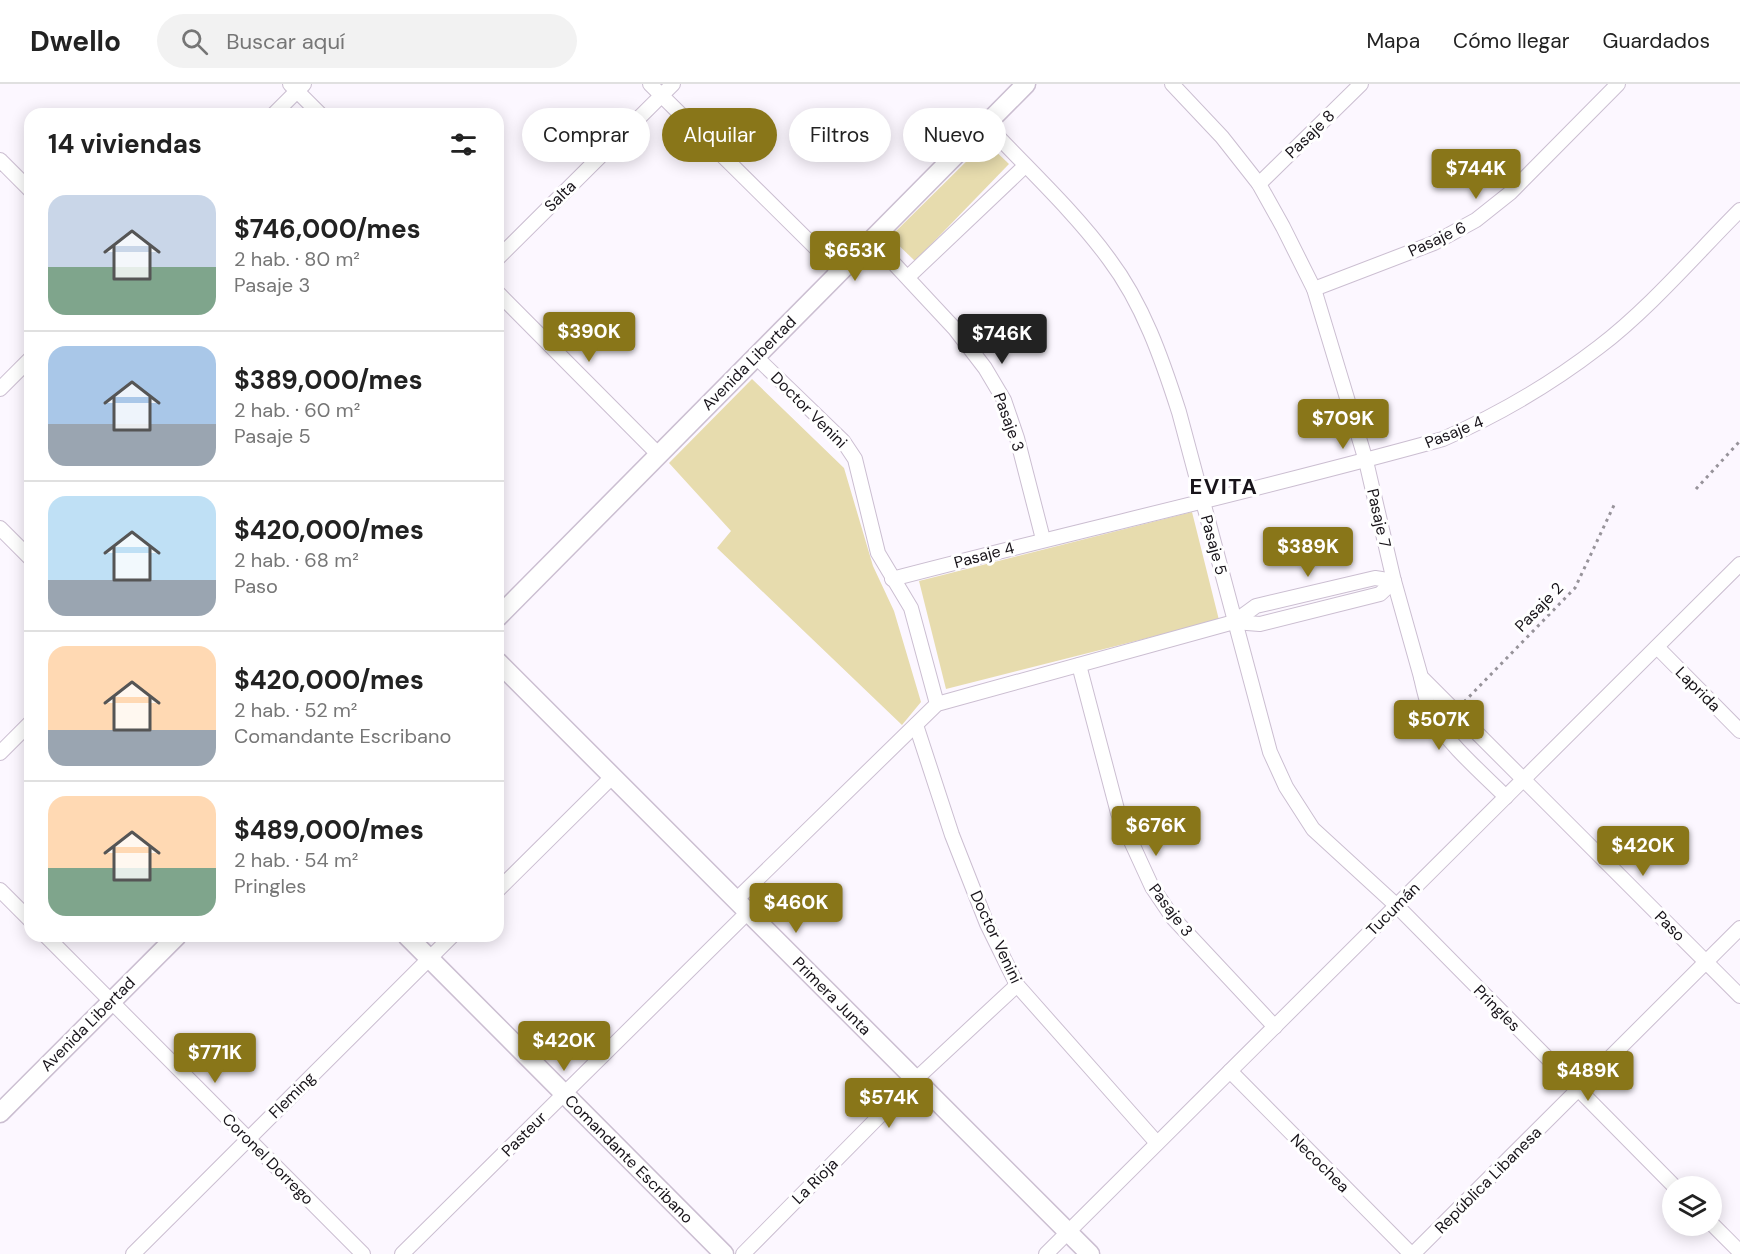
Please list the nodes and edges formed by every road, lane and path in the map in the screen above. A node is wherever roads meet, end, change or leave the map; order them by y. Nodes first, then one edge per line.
1 (650, 84) edge
2 (673, 84) edge
3 (1172, 84) edge
4 (1361, 84) edge
5 (1618, 84) edge
6 (1022, 85) edge
7 (297, 86) edge
8 (661, 95) junction
9 (279, 108) edge
10 (315, 108) edge
11 (1001, 108) edge
12 (1006, 146) edge
13 (0, 160) edge
14 (949, 162) edge
15 (1025, 166) junction
16 (24, 184) edge
17 (1259, 184) junction
18 (1740, 210) edge
19 (872, 240) junction
20 (504, 252) edge
21 (840, 272) junction
22 (908, 277) junction
23 (1314, 289) junction
24 (504, 299) edge
25 (756, 357) junction
26 (24, 364) edge
27 (0, 388) edge
28 (1740, 441) edge
29 (659, 455) junction
30 (1366, 461) junction
31 (1696, 489) dead end
32 (1203, 502) junction
33 (1615, 503) dead end
34 (0, 528) edge
35 (1043, 539) junction
36 (24, 552) edge
37 (1740, 564) edge
38 (892, 579) junction
39 (1394, 581) junction
40 (504, 611) edge
41 (1234, 622) junction
42 (1657, 647) junction
43 (1079, 665) junction
44 (504, 668) edge
45 (1421, 677) junction
46 (937, 704) junction
47 (1456, 710) junction
48 (916, 724) junction
49 (24, 729) edge
50 (1740, 731) edge
51 (0, 753) edge
52 (613, 776) junction
53 (1523, 780) junction
54 (1506, 797) junction
55 (504, 884) edge
56 (0, 890) edge
57 (742, 906) junction
58 (1396, 906) junction
59 (24, 914) edge
60 (1740, 928) edge
61 (52, 942) edge
62 (171, 942) edge
63 (413, 942) edge
64 (446, 942) edge
65 (429, 958) junction
66 (1706, 962) junction
67 (1017, 985) junction
68 (1740, 996) edge
69 (111, 1001) junction
70 (1275, 1026) junction
71 (1230, 1071) junction
72 (915, 1079) junction
73 (1578, 1090) junction
74 (564, 1094) junction
75 (0, 1113) edge
76 (248, 1139) junction
77 (1157, 1143) junction
78 (1664, 1176) edge
79 (1068, 1232) junction
80 (1722, 1234) edge
81 (1740, 1252) edge
82 (133, 1254) edge
83 (363, 1254) edge
84 (402, 1254) edge
85 (724, 1254) edge
86 (743, 1254) edge
87 (1046, 1254) edge
88 (1090, 1254) edge
89 (1412, 1254) edge

1 - 8 street
2 - 8 street, Salta
3 - 17 street, Pasaje 7
4 - 17 street, Pasaje 8
5 - 23 street, Pasaje 6
6 - 11 main road, Avenida Libertad
7 - 9 street
7 - 10 street
8 - 20 street, Salta
8 - 21 street
12 - 15 street, Pasaje 5
13 - 16 street
14 - 19 main road, Avenida Libertad
15 - 22 street
15 - 32 street, Pasaje 5
17 - 23 street, Pasaje 7
18 - 30 street, Pasaje 4
19 - 21 main road, Avenida Libertad
19 - 22 street, Pasaje 3
21 - 25 main road, Avenida Libertad
22 - 35 street, Pasaje 3
23 - 30 street, Pasaje 7
24 - 29 street
25 - 29 main road, Avenida Libertad
25 - 38 street, Doctor Venini
26 - 27 street
28 - 31 path
29 - 40 main road, Avenida Libertad
30 - 32 street, Pasaje 4
30 - 39 street, Pasaje 7
32 - 35 street, Pasaje 4
32 - 41 street, Pasaje 5
33 - 47 path, Pasaje 2
34 - 36 street
35 - 38 street, Pasaje 4
37 - 42 street, Tucumán
38 - 46 street, Doctor Venini
39 - 41 street
39 - 45 street, Pasaje 7
41 - 43 street
41 - 58 street, Pasaje 5
42 - 50 street, Laprida
42 - 53 street, Tucumán
43 - 46 street
43 - 70 street, Pasaje 3
44 - 52 main road, Primera Junta
45 - 47 street
45 - 54 street, Pasaje 7
46 - 48 street, Pasteur
47 - 53 street
48 - 57 street, Pasteur
48 - 67 street, Doctor Venini
49 - 51 street
52 - 55 street
52 - 57 main road, Primera Junta
53 - 54 street, Tucumán
53 - 66 street, Paso
54 - 58 street, Tucumán
56 - 59 street
57 - 72 main road, Primera Junta
57 - 74 street, Pasteur
58 - 70 street, Tucumán
58 - 73 street, Pringles
60 - 66 street, República Libanesa
61 - 69 street, Coronel Dorrego
62 - 69 main road, Avenida Libertad
63 - 65 main road, Comandante Escribano
64 - 65 street, Fleming
65 - 74 main road, Comandante Escribano
65 - 76 street, Fleming
66 - 68 street, Paso
66 - 73 street, República Libanesa
67 - 72 street, La Rioja
67 - 77 street, Doctor Venini
69 - 75 main road, Avenida Libertad
69 - 76 street, Coronel Dorrego
70 - 71 street, Tucumán
71 - 77 street, Tucumán
71 - 89 street, Necochea
72 - 79 main road, Primera Junta
72 - 86 street, La Rioja
73 - 78 street, Pringles
73 - 89 street, República Libanesa
74 - 84 street, Pasteur
74 - 85 main road, Comandante Escribano
76 - 82 street, Fleming
76 - 83 street, Coronel Dorrego
77 - 79 street, Tucumán
79 - 87 street, Tucumán
79 - 88 main road, Primera Junta
80 - 81 street

